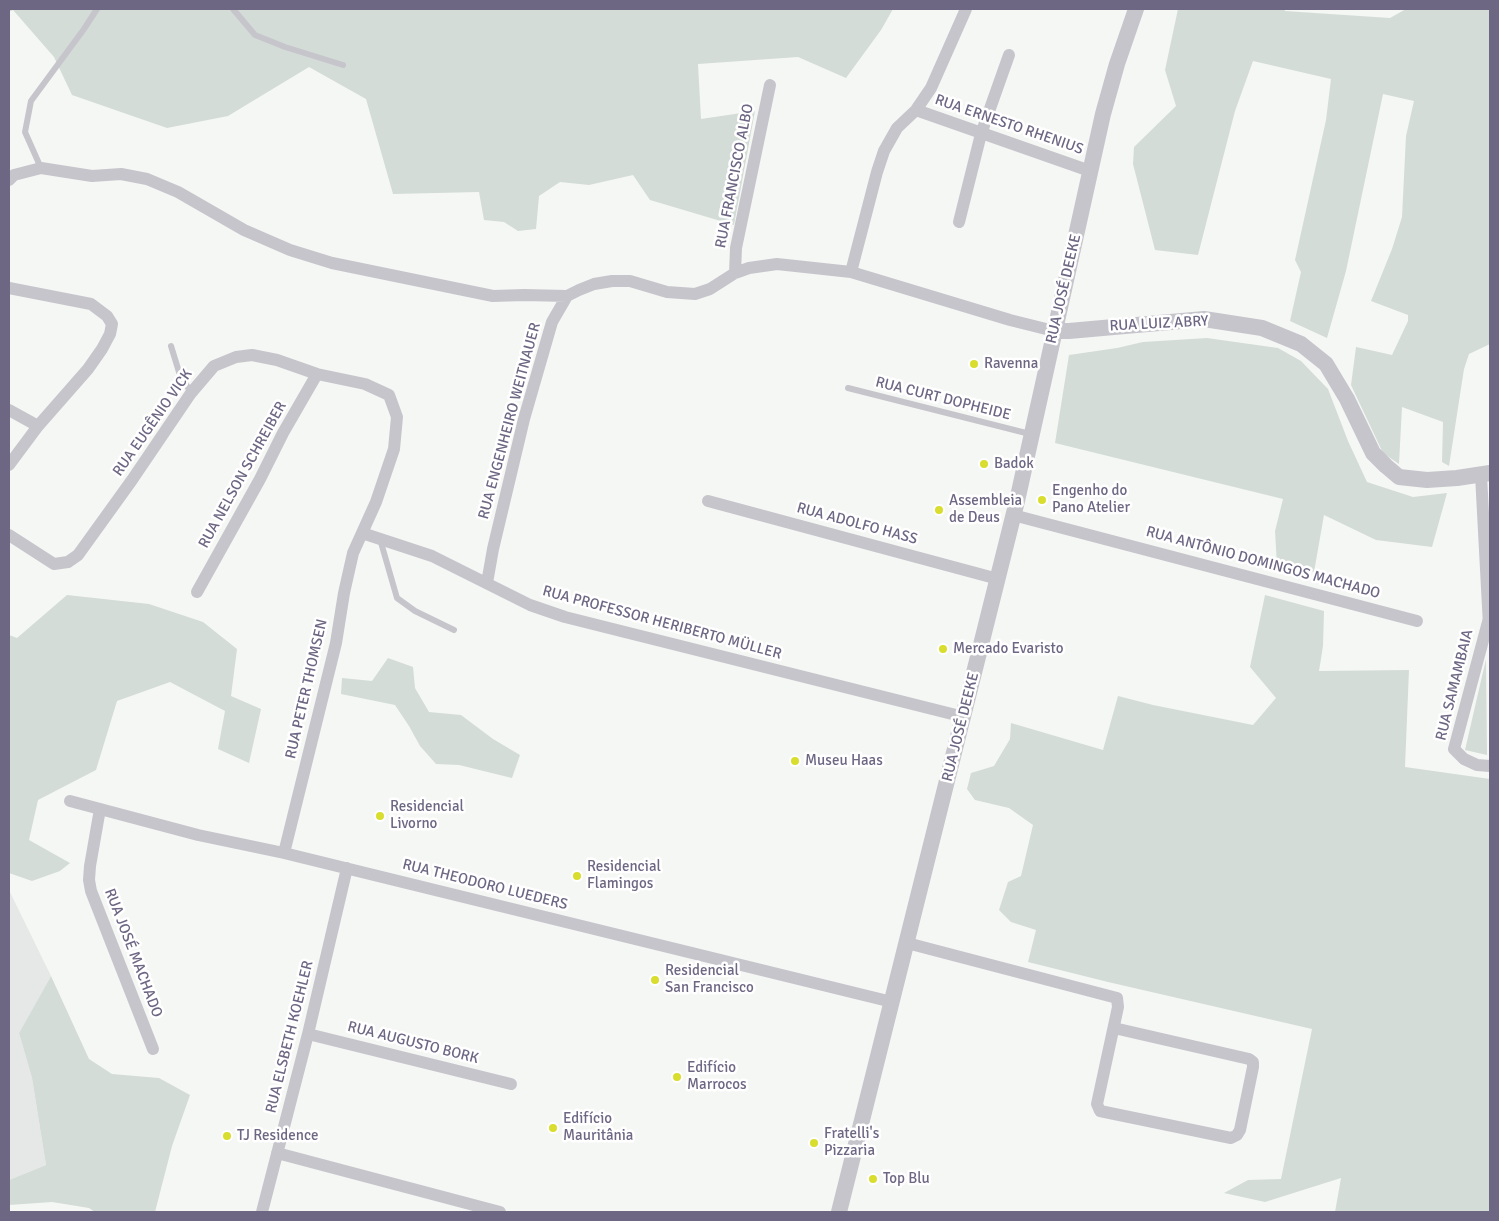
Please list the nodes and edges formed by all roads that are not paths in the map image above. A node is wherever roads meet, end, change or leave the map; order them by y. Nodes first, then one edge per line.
1 (97, 9) edge
2 (233, 9) edge
3 (966, 9) edge
4 (1136, 9) edge
5 (1009, 55) dead end
6 (343, 65) dead end
7 (770, 85) dead end
8 (916, 110) junction
9 (981, 134) junction
10 (41, 168) junction
11 (1090, 171) junction
12 (9, 180) edge
13 (959, 222) dead end
14 (851, 272) junction
15 (735, 274) junction
16 (10, 293) edge
17 (567, 296) junction
18 (1054, 331) junction
19 (171, 346) dead end
20 (317, 374) junction
21 (848, 388) dead end
22 (191, 393) junction
23 (9, 410) edge
24 (38, 426) junction
25 (1031, 435) junction
26 (9, 465) edge
27 (1486, 474) edge
28 (708, 501) dead end
29 (1013, 515) junction
30 (362, 533) junction
31 (9, 535) edge
32 (380, 538) junction
33 (998, 579) junction
34 (487, 583) junction
35 (197, 592) dead end
36 (1489, 618) junction
37 (1417, 620) dead end
38 (454, 630) dead end
39 (1490, 646) edge
40 (964, 717) junction
41 (1490, 766) edge
42 (70, 800) dead end
43 (100, 809) junction
44 (284, 853) junction
45 (347, 868) junction
46 (907, 943) junction
47 (892, 1002) junction
48 (1114, 1028) junction
49 (308, 1034) junction
50 (153, 1049) dead end
51 (511, 1084) dead end
52 (277, 1154) junction
53 (262, 1212) edge
54 (500, 1212) edge
55 (839, 1212) edge

1 - 10 lane
2 - 6 lane
3 - 8 street
4 - 11 street, RUA JOSÉ DEEKE
5 - 9 street
7 - 15 street, RUA FRANCISCO ALBO
8 - 9 street, RUA ERNESTO RHENIUS
8 - 14 street
9 - 11 street, RUA ERNESTO RHENIUS
9 - 13 street
10 - 12 street
10 - 17 street
11 - 18 street, RUA JOSÉ DEEKE
14 - 15 street
14 - 18 street
15 - 17 street
16 - 24 street
17 - 34 street, RUA ENGENHEIRO WEITNAUER
18 - 25 street, RUA JOSÉ DEEKE
18 - 27 street, RUA LUIZ ABRY
19 - 22 lane
20 - 22 street, RUA EUGÊNIO VICK
20 - 30 street, RUA EUGÊNIO VICK
20 - 35 street, RUA NELSON SCHREIBER
21 - 25 lane, RUA CURT DOPHEIDE
22 - 31 street, RUA EUGÊNIO VICK
23 - 24 street
24 - 26 street
25 - 29 street, RUA JOSÉ DEEKE
27 - 36 street, RUA SAMAMBAIA
28 - 33 street, RUA ADOLFO HASS
29 - 33 street, RUA JOSÉ DEEKE
29 - 37 street, RUA ANTÔNIO DOMINGOS MACHADO
30 - 32 street, RUA PROFESSOR HERIBERTO MÜLLER
30 - 44 street, RUA PETER THOMSEN
32 - 34 street, RUA PROFESSOR HERIBERTO MÜLLER
32 - 38 lane
33 - 40 street, RUA JOSÉ DEEKE
34 - 40 street, RUA PROFESSOR HERIBERTO MÜLLER
36 - 39 street, RUA SAMAMBAIA
36 - 41 street, RUA SAMAMBAIA
40 - 46 street, RUA JOSÉ DEEKE
42 - 43 street, RUA THEODORO LUEDERS
43 - 44 street, RUA THEODORO LUEDERS
43 - 50 street, RUA JOSÉ MACHADO
44 - 45 street, RUA THEODORO LUEDERS
45 - 47 street, RUA THEODORO LUEDERS
45 - 49 street, RUA ELSBETH KOEHLER
46 - 47 street, RUA JOSÉ DEEKE
46 - 48 street
47 - 55 street, RUA JOSÉ DEEKE
48 - 48 street
49 - 51 street, RUA AUGUSTO BORK
49 - 52 street, RUA ELSBETH KOEHLER
52 - 53 street, RUA ELSBETH KOEHLER
52 - 54 street

